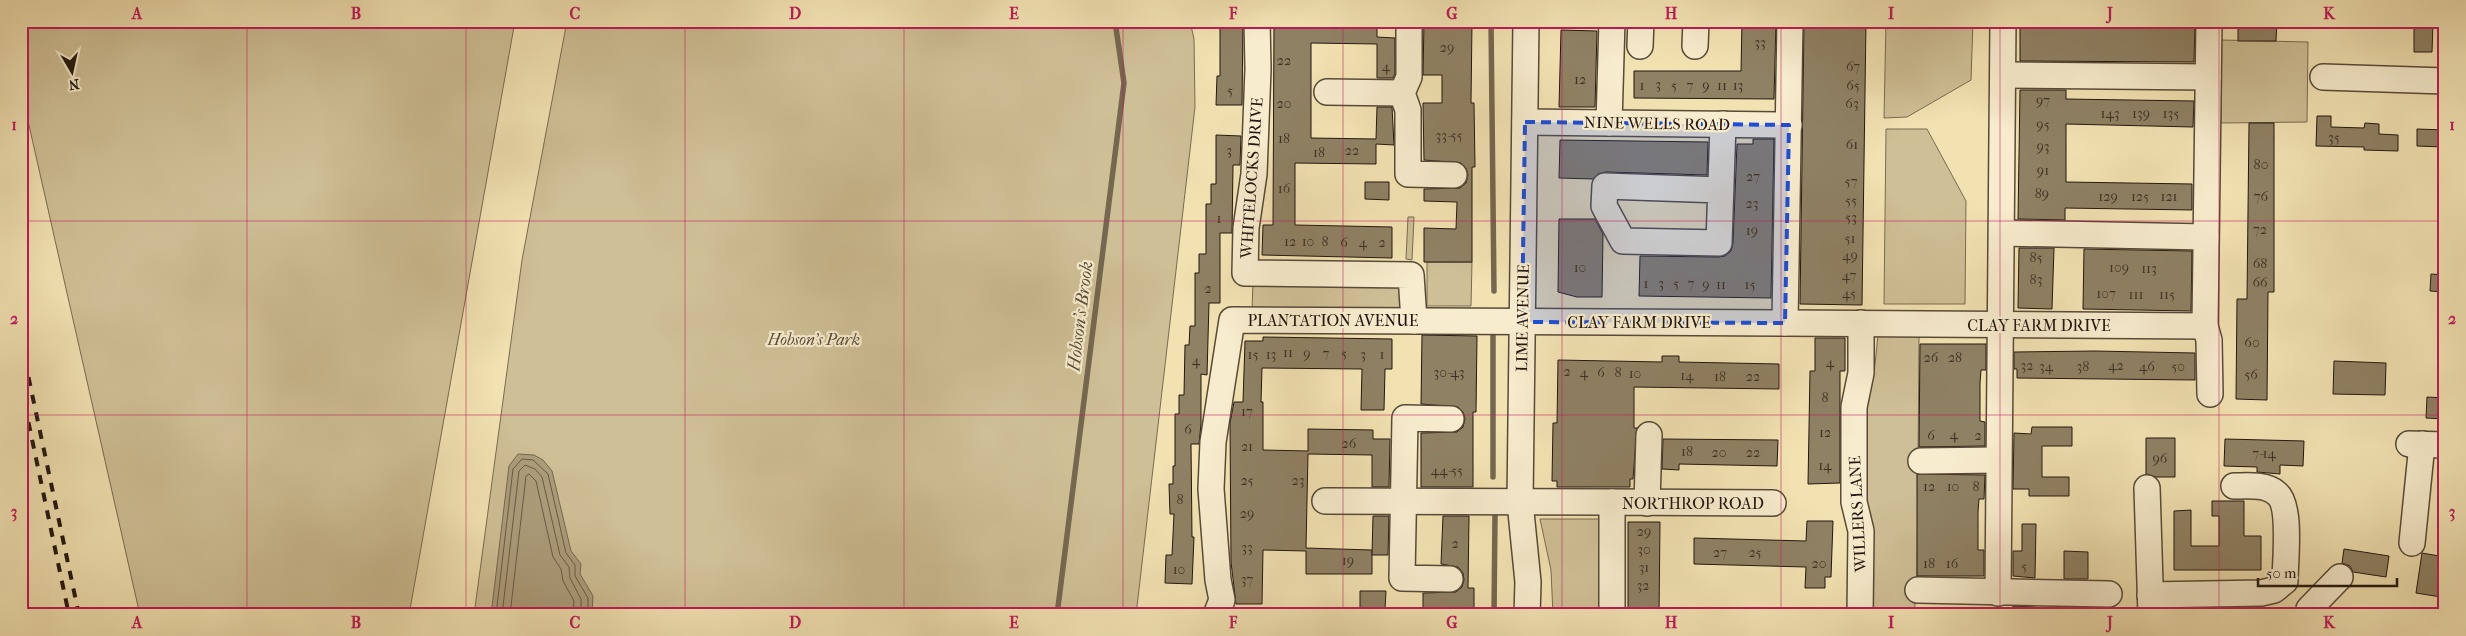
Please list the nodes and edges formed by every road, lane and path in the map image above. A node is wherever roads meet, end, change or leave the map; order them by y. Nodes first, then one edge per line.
1 (1257, 21) edge
2 (1409, 21) edge
3 (1526, 21) edge
4 (1612, 21) edge
5 (1641, 21) edge
6 (1696, 21) edge
7 (1790, 21) edge
8 (2003, 21) edge
9 (2209, 21) edge
10 (1640, 46) dead end
11 (1695, 46) dead end
12 (2003, 75) junction
13 (2208, 77) junction
14 (2322, 77) dead end
15 (2445, 81) edge
16 (1327, 92) dead end
17 (1402, 93) junction
18 (1525, 122) junction
19 (1609, 123) junction
20 (1723, 124) junction
21 (1789, 125) junction
22 (1454, 175) dead end
23 (1720, 190) junction
24 (2002, 233) junction
25 (2206, 237) junction
26 (1414, 321) junction
27 (1522, 322) junction
28 (1785, 323) junction
29 (1861, 324) junction
30 (2000, 324) junction
31 (2205, 326) junction
32 (2210, 394) dead end
33 (1451, 419) dead end
34 (1649, 434) dead end
35 (2425, 444) edge
36 (1998, 460) junction
37 (1921, 461) dead end
38 (2234, 486) dead end
39 (2147, 488) dead end
40 (1325, 501) dead end
41 (1404, 501) junction
42 (1520, 502) junction
43 (1612, 502) junction
44 (1647, 503) junction
45 (1773, 504) dead end
46 (2412, 543) dead end
47 (2340, 577) dead end
48 (1450, 579) dead end
49 (1918, 590) dead end
50 (1998, 593) junction
51 (2109, 594) dead end
52 (2150, 605) edge
53 (1216, 615) edge
54 (1527, 615) edge
55 (1612, 615) edge
56 (1860, 615) edge
57 (2309, 615) edge

1 - 26 street, WHITELOCKS DRIVE
2 - 17 street
3 - 18 street, LIME AVENUE
4 - 19 street
5 - 10 street
6 - 11 street
7 - 21 street
8 - 12 street
9 - 13 street
12 - 13 street
12 - 24 street
13 - 25 street
14 - 15 street
16 - 17 street
17 - 22 street
18 - 19 street, NINE WELLS ROAD
18 - 27 street, LIME AVENUE
19 - 20 street, NINE WELLS ROAD
20 - 21 street, NINE WELLS ROAD
20 - 23 street
21 - 28 street
23 - 23 street
24 - 25 street
24 - 30 street
25 - 31 street
26 - 27 street, PLANTATION AVENUE
26 - 53 street, PLANTATION AVENUE
27 - 28 street, CLAY FARM DRIVE
27 - 42 street, LIME AVENUE
28 - 29 street, CLAY FARM DRIVE
29 - 30 street, CLAY FARM DRIVE
29 - 56 street, WILLERS LANE
30 - 31 street, CLAY FARM DRIVE
30 - 36 street
31 - 32 street
33 - 41 street
34 - 44 street
35 - 46 street
36 - 37 street
36 - 50 street
38 - 52 street
39 - 52 street
40 - 41 street, NORTHROP ROAD
41 - 42 street, NORTHROP ROAD
41 - 48 street
42 - 43 street, NORTHROP ROAD
42 - 54 street, LIME AVENUE
43 - 44 street, NORTHROP ROAD
43 - 55 street, NORTHROP ROAD
44 - 45 street, NORTHROP ROAD
47 - 57 street
49 - 50 street
50 - 51 street

